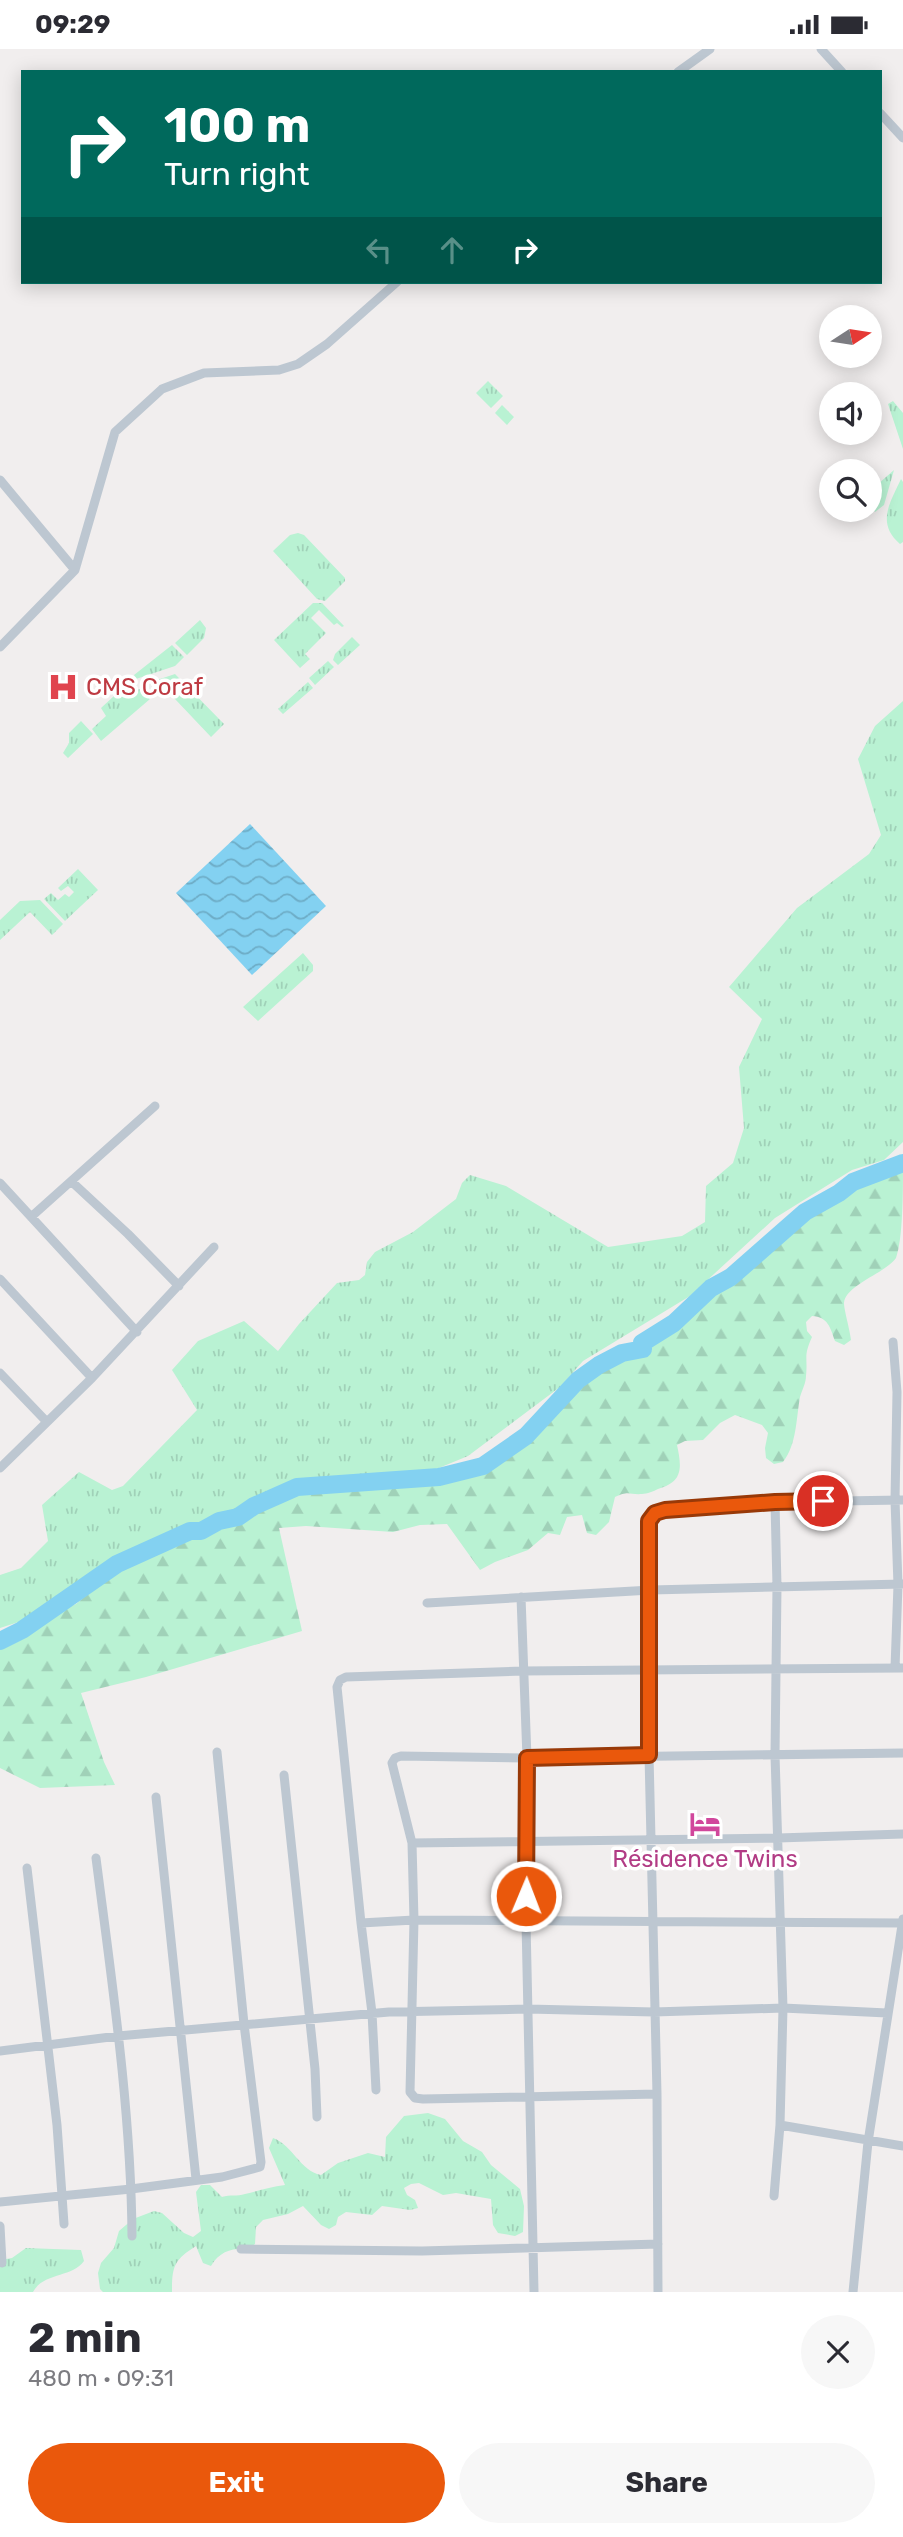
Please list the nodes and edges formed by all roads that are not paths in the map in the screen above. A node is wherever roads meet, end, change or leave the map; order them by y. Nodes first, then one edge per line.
1 (710, 49) edge
2 (821, 49) edge
3 (681, 70) edge
4 (840, 70) edge
5 (882, 115) edge
6 (903, 138) edge
7 (395, 284) edge
8 (0, 480) edge
9 (75, 570) junction
10 (0, 647) edge
11 (155, 1106) dead end
12 (72, 1182) junction
13 (0, 1183) edge
14 (31, 1217) junction
15 (214, 1247) dead end
16 (0, 1279) edge
17 (178, 1286) junction
18 (137, 1332) junction
19 (893, 1342) dead end
20 (0, 1373) edge
21 (92, 1378) junction
22 (46, 1422) junction
23 (0, 1467) edge
24 (899, 1500) edge
25 (775, 1502) junction
26 (900, 1584) edge
27 (777, 1586) junction
28 (651, 1590) junction
29 (521, 1597) junction
30 (426, 1603) dead end
31 (899, 1668) edge
32 (776, 1669) junction
33 (522, 1671) junction
34 (651, 1671) junction
35 (217, 1752) dead end
36 (903, 1752) edge
37 (649, 1755) junction
38 (775, 1755) junction
39 (527, 1758) junction
40 (284, 1775) dead end
41 (156, 1797) dead end
42 (903, 1834) edge
43 (778, 1838) junction
44 (652, 1839) junction
45 (412, 1843) junction
46 (527, 1843) junction
47 (96, 1858) dead end
48 (26, 1868) dead end
49 (414, 1920) junction
50 (902, 1920) edge
51 (781, 1921) junction
52 (526, 1922) junction
53 (361, 1923) junction
54 (653, 1923) junction
55 (783, 2008) junction
56 (528, 2009) junction
57 (411, 2011) junction
58 (654, 2012) junction
59 (372, 2013) junction
60 (887, 2013) junction
61 (310, 2018) junction
62 (244, 2024) junction
63 (181, 2030) junction
64 (118, 2036) junction
65 (48, 2045) junction
66 (0, 2051) edge
67 (376, 2090) dead end
68 (657, 2094) junction
69 (529, 2096) junction
70 (317, 2117) dead end
71 (780, 2125) junction
72 (868, 2142) junction
73 (903, 2146) edge
74 (196, 2179) junction
75 (131, 2189) junction
76 (62, 2196) junction
77 (774, 2196) dead end
78 (0, 2202) edge
79 (64, 2224) dead end
80 (0, 2225) edge
81 (132, 2236) dead end
82 (658, 2244) junction
83 (533, 2247) junction
84 (241, 2249) dead end
85 (2, 2263) dead end
86 (534, 2292) edge
87 (658, 2292) edge
88 (853, 2292) edge

1 - 3 street
2 - 4 street
5 - 6 street
7 - 9 street
8 - 9 street
9 - 10 street
11 - 12 street
12 - 14 street
12 - 17 street
13 - 14 street
14 - 18 street
15 - 17 street
16 - 21 street
17 - 18 street
18 - 21 street
19 - 24 street
20 - 22 street
21 - 22 street
22 - 23 street
24 - 25 street
24 - 26 street
25 - 27 street
25 - 28 street
26 - 27 street
26 - 31 street
27 - 28 street
27 - 32 street
28 - 29 street
28 - 34 street
29 - 30 street
29 - 33 street
31 - 32 street
32 - 34 street
32 - 38 street
33 - 34 street
33 - 39 street
33 - 53 street
34 - 37 street
35 - 62 street
36 - 38 street
37 - 38 street
37 - 39 street
37 - 44 street
38 - 43 street
39 - 45 street
39 - 46 street
40 - 61 street
41 - 63 street
42 - 43 street
43 - 44 street
43 - 51 street
44 - 46 street
44 - 54 street
45 - 46 street
45 - 49 street
46 - 52 street
47 - 64 street
48 - 65 street
49 - 52 street
49 - 53 street
49 - 57 street
50 - 51 street
50 - 60 street
51 - 54 street
51 - 55 street
52 - 54 street
52 - 56 street
53 - 59 street
54 - 58 street
55 - 58 street
55 - 60 street
55 - 71 street
56 - 57 street
56 - 58 street
56 - 69 street
57 - 59 street
57 - 69 street
58 - 68 street
59 - 61 street
59 - 67 street
60 - 72 street
61 - 62 street
61 - 70 street
62 - 63 street
62 - 74 street
63 - 64 street
63 - 74 street
64 - 65 street
64 - 75 street
65 - 66 street
65 - 76 street
68 - 69 street
68 - 82 street
69 - 83 street
71 - 72 street
71 - 77 street
72 - 73 street
72 - 88 street
74 - 75 street
75 - 76 street
75 - 81 street
76 - 78 street
76 - 79 street
80 - 85 street
82 - 83 street
82 - 87 street
83 - 84 street
83 - 86 street

